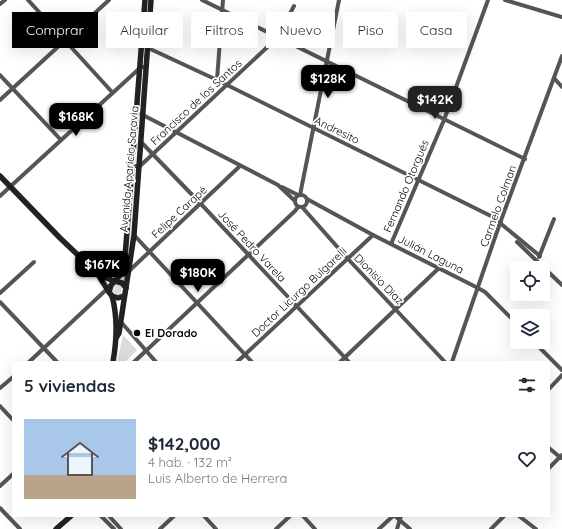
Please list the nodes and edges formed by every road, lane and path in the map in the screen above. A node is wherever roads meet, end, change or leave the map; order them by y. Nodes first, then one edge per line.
1 (5, 0) edge
2 (28, 0) edge
3 (109, 0) edge
4 (145, 0) edge
5 (151, 0) edge
6 (202, 0) edge
7 (223, 0) edge
8 (339, 0) edge
9 (488, 0) edge
10 (505, 0) edge
11 (0, 4) edge
12 (294, 6) dead end
13 (222, 10) junction
14 (39, 12) edge
15 (96, 12) edge
16 (144, 12) edge
17 (150, 12) edge
18 (291, 12) edge
19 (562, 17) edge
20 (266, 32) edge
21 (57, 48) edge
22 (71, 48) edge
23 (142, 48) edge
24 (148, 48) edge
25 (150, 48) edge
26 (267, 48) edge
27 (298, 48) edge
28 (562, 56) edge
29 (327, 62) junction
30 (143, 67) junction
31 (0, 74) edge
32 (554, 78) junction
33 (217, 80) junction
34 (227, 86) junction
35 (562, 87) edge
36 (13, 88) junction
37 (112, 92) junction
38 (0, 100) edge
39 (140, 114) junction
40 (444, 120) junction
41 (314, 128) junction
42 (176, 132) junction
43 (61, 140) junction
44 (142, 143) junction
45 (153, 154) junction
46 (525, 159) junction
47 (133, 166) junction
48 (140, 166) junction
49 (240, 166) junction
50 (0, 176) edge
51 (418, 180) junction
52 (278, 185) junction
53 (10, 186) junction
54 (299, 195) junction
55 (0, 196) edge
56 (307, 199) junction
57 (294, 201) junction
58 (201, 204) junction
59 (300, 207) junction
60 (554, 219) dead end
61 (501, 222) junction
62 (134, 235) junction
63 (373, 235) junction
64 (517, 242) dead end
65 (391, 244) junction
66 (149, 252) junction
67 (248, 254) junction
68 (540, 256) junction
69 (348, 259) junction
70 (538, 261) joint
71 (34, 262) dead end
72 (439, 268) junction
73 (129, 270) junction
74 (550, 273) edge
75 (99, 275) junction
76 (115, 281) junction
77 (562, 285) edge
78 (126, 288) junction
79 (478, 288) junction
80 (109, 292) junction
81 (0, 293) edge
82 (124, 296) junction
83 (0, 302) edge
84 (196, 303) junction
85 (296, 307) junction
86 (396, 310) junction
87 (510, 317) edge
88 (120, 322) junction
89 (116, 338) junction
90 (44, 348) junction
91 (541, 349) edge
92 (146, 351) junction
93 (245, 354) junction
94 (345, 358) junction
95 (30, 361) edge
96 (56, 361) edge
97 (113, 361) edge
98 (135, 361) edge
99 (155, 361) edge
100 (238, 361) edge
101 (251, 361) edge
102 (341, 361) edge
103 (347, 361) edge
104 (444, 361) edge
105 (452, 361) edge
106 (562, 370) edge
107 (562, 375) edge
108 (12, 378) edge
109 (0, 388) edge
110 (550, 388) edge
111 (0, 406) edge
112 (12, 419) edge
113 (550, 449) edge
114 (561, 457) edge
115 (550, 467) edge
116 (12, 475) edge
117 (0, 486) edge
118 (0, 508) edge
119 (70, 517) edge
120 (103, 517) edge
121 (110, 517) edge
122 (173, 517) edge
123 (205, 517) edge
124 (289, 517) edge
125 (304, 517) edge
126 (393, 517) edge
127 (503, 517) edge
128 (520, 517) edge
129 (401, 518) edge
130 (20, 529) edge
131 (56, 529) edge
132 (114, 529) edge
133 (122, 529) edge
134 (160, 529) edge
135 (216, 529) edge
136 (276, 529) edge
137 (315, 529) edge
138 (379, 529) edge
139 (397, 529) edge
140 (410, 529) edge
141 (491, 529) edge
142 (536, 529) edge

1 - 11 street
2 - 14 street
3 - 15 street
4 - 16 street, Avenida Aparicio Saravia
5 - 17 street, Avenida Aparicio Saravia
6 - 13 street
7 - 13 street
8 - 29 street
9 - 40 street, Fernando Otorgués
10 - 19 street
12 - 18 street, Francisco de los Santos
13 - 20 street
13 - 33 street
21 - 36 street
22 - 37 street
23 - 30 street, Avenida Aparicio Saravia
24 - 30 street, Avenida Aparicio Saravia
25 - 33 street, Andresito
26 - 34 street, Francisco de los Santos
27 - 29 street
28 - 32 street, Carmelo Colman
29 - 40 street
29 - 41 street
30 - 37 street
30 - 39 street, Avenida Aparicio Saravia
31 - 36 street
32 - 35 street
32 - 46 street, Carmelo Colman
33 - 34 street, Andresito
34 - 41 street, Andresito
34 - 42 street, Francisco de los Santos
36 - 38 street
36 - 43 street
37 - 43 street
39 - 42 street
39 - 44 street, Avenida Aparicio Saravia
39 - 47 street, Avenida Aparicio Saravia
40 - 46 street
40 - 51 street, Fernando Otorgués
41 - 51 street, Andresito
41 - 54 street
42 - 45 street, Francisco de los Santos
42 - 49 street
43 - 53 street
44 - 45 street, José Pedro Varela
44 - 48 street, Avenida Aparicio Saravia
45 - 48 street, Francisco de los Santos
45 - 58 street, José Pedro Varela
46 - 61 street, Carmelo Colman
47 - 48 street
47 - 76 street, Avenida Aparicio Saravia
48 - 62 street, Avenida Aparicio Saravia
49 - 52 street
49 - 58 street, Felipe Carapé
50 - 53 street
51 - 61 street, Andresito
51 - 65 street, Fernando Otorgués
52 - 54 street
52 - 57 street
53 - 55 street
53 - 75 street
54 - 56 street
54 - 57 street
56 - 59 street
56 - 63 street, Julián Laguna
57 - 59 street
58 - 66 street, Felipe Carapé
58 - 67 street, José Pedro Varela
59 - 67 street
59 - 69 street, Dionisio Diaz
60 - 68 street
61 - 68 street, Andresito
61 - 79 street, Carmelo Colman
62 - 66 street
62 - 73 street, Avenida Aparicio Saravia
63 - 65 street, Julián Laguna
63 - 69 street, Doctor Licurgo Bulgarelli
64 - 70 street
65 - 72 street, Julián Laguna
66 - 73 street, Felipe Carapé
66 - 84 street
67 - 84 street
67 - 85 street, José Pedro Varela
68 - 70 street
69 - 85 street, Doctor Licurgo Bulgarelli
69 - 86 street, Dionisio Diaz
71 - 81 street
72 - 79 street, Julián Laguna
72 - 86 street
73 - 78 street, Avenida Aparicio Saravia
74 - 77 street
75 - 76 street
75 - 80 street
76 - 78 street
76 - 80 street
78 - 82 street, Avenida Aparicio Saravia
79 - 87 street, Julián Laguna
79 - 105 street, Carmelo Colman
80 - 82 street
80 - 89 street, Avenida Aparicio Saravia
80 - 90 street
82 - 88 street, Avenida Aparicio Saravia
83 - 90 street
84 - 92 street
84 - 93 street
85 - 93 street, Doctor Licurgo Bulgarelli
85 - 94 street, José Pedro Varela
86 - 94 street
86 - 104 street, Dionisio Diaz
88 - 89 street, Avenida Aparicio Saravia
88 - 92 street
89 - 97 street, Avenida Aparicio Saravia
90 - 95 street
90 - 96 street
91 - 106 street
92 - 98 street
92 - 99 street
93 - 100 street, Doctor Licurgo Bulgarelli
93 - 101 street
94 - 102 street
94 - 103 street, José Pedro Varela
107 - 110 street
108 - 109 street
111 - 112 street
113 - 114 street
114 - 115 street
116 - 117 street
118 - 130 street
119 - 131 street
120 - 132 street
121 - 133 street
122 - 134 street
123 - 135 street
124 - 136 street
125 - 137 street
126 - 138 street
127 - 141 street
128 - 142 street
129 - 139 street
129 - 140 street

